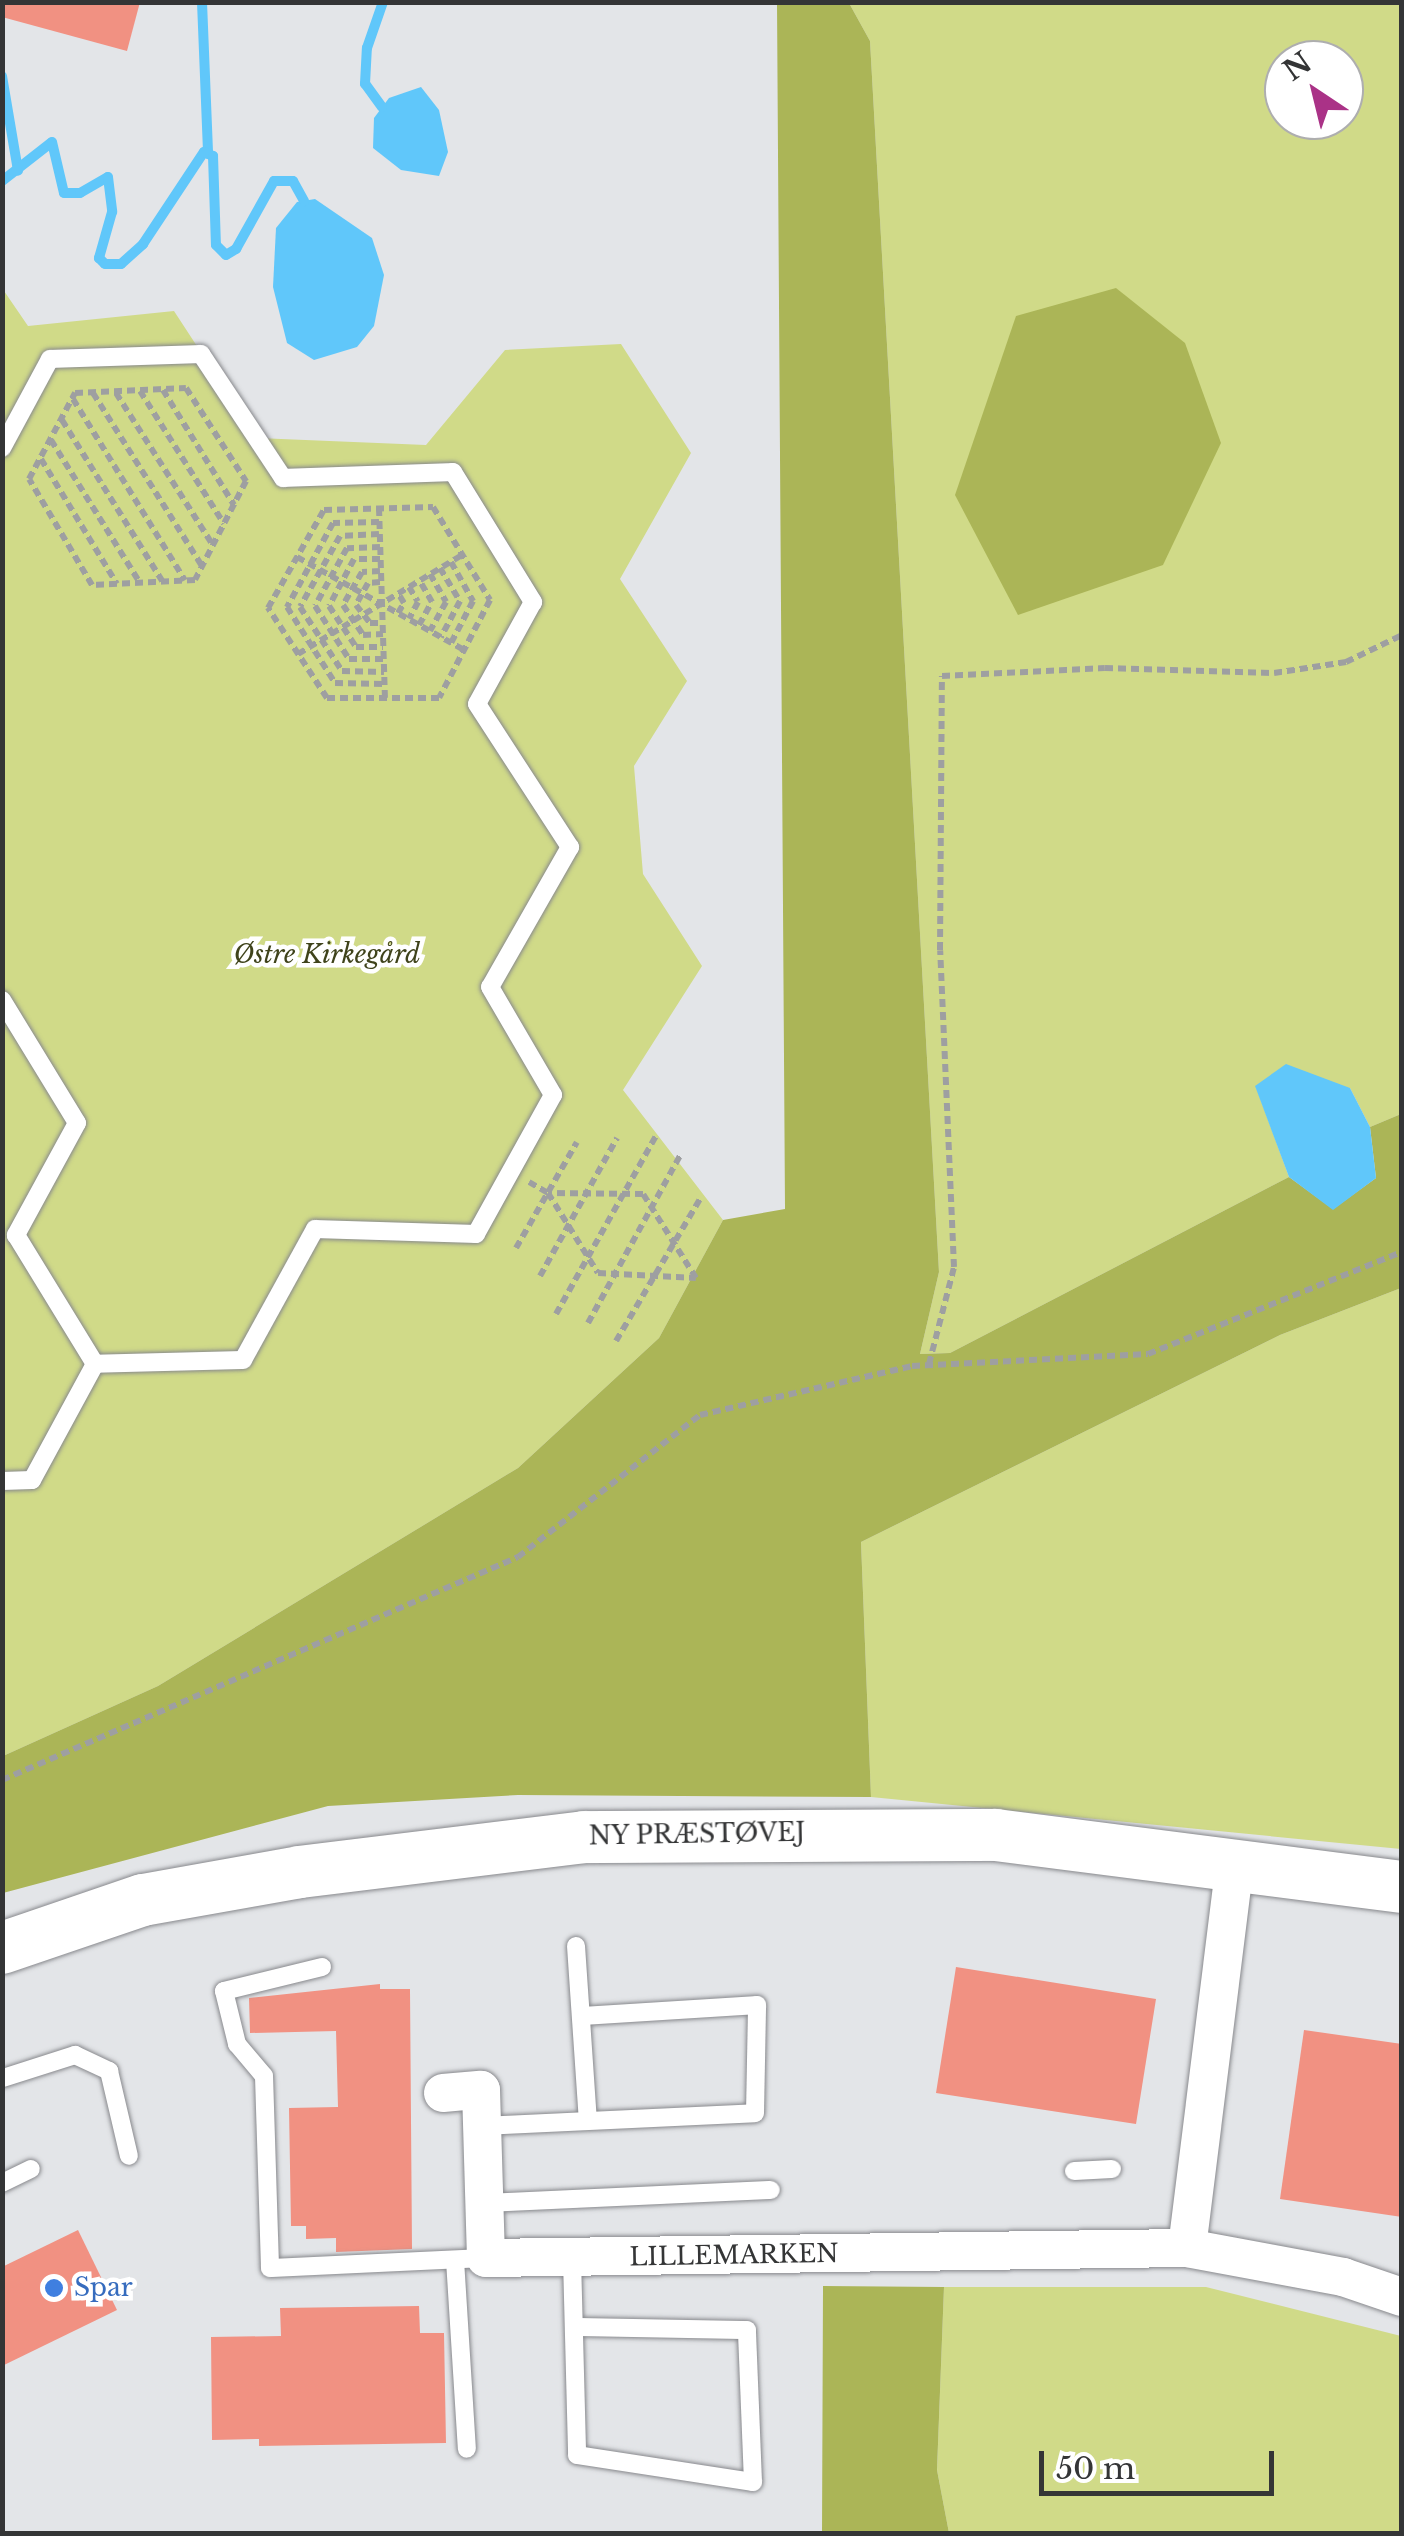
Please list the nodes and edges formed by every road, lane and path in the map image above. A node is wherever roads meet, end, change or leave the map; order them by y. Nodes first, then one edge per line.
1 (139, 390) junction
2 (162, 390) junction
3 (92, 392) junction
4 (115, 392) junction
5 (72, 398) junction
6 (61, 419) junction
7 (50, 438) junction
8 (2, 448) edge
9 (40, 458) junction
10 (234, 506) junction
11 (379, 508) junction
12 (379, 522) junction
13 (224, 524) junction
14 (379, 534) junction
15 (213, 545) junction
16 (380, 547) junction
17 (462, 555) junction
18 (297, 558) junction
19 (380, 559) junction
20 (450, 562) junction
21 (310, 565) junction
22 (202, 566) junction
23 (440, 568) junction
24 (321, 571) junction
25 (380, 571) junction
26 (430, 574) junction
27 (332, 577) junction
28 (185, 580) junction
29 (420, 580) junction
30 (163, 582) junction
31 (342, 582) junction
32 (380, 582) junction
33 (140, 583) junction
34 (117, 584) junction
35 (409, 587) junction
36 (352, 588) junction
37 (398, 593) junction
38 (362, 594) junction
39 (381, 604) junction
40 (398, 613) junction
41 (363, 614) junction
42 (409, 619) junction
43 (353, 620) junction
44 (382, 623) junction
45 (420, 625) junction
46 (343, 627) junction
47 (430, 631) junction
48 (332, 633) junction
49 (383, 634) junction
50 (1402, 634) edge
51 (441, 637) junction
52 (322, 639) junction
53 (451, 642) junction
54 (311, 646) junction
55 (383, 647) junction
56 (464, 650) junction
57 (298, 654) junction
58 (383, 659) junction
59 (384, 672) junction
60 (384, 684) junction
61 (385, 698) junction
62 (2, 1000) edge
63 (656, 1136) dead end
64 (617, 1138) dead end
65 (577, 1142) dead end
66 (681, 1154) dead end
67 (510, 1172) junction
68 (548, 1193) junction
69 (587, 1194) junction
70 (623, 1194) junction
71 (700, 1198) dead end
72 (652, 1207) junction
73 (568, 1226) junction
74 (674, 1242) junction
75 (516, 1248) dead end
76 (1402, 1252) edge
77 (588, 1257) junction
78 (616, 1274) junction
79 (540, 1276) dead end
80 (654, 1276) junction
81 (556, 1314) dead end
82 (588, 1323) dead end
83 (616, 1341) dead end
84 (95, 1364) junction
85 (929, 1365) junction
86 (2, 1481) edge
87 (2, 1780) edge
88 (1234, 1861) junction
89 (1402, 1887) edge
90 (576, 1946) dead end
91 (2, 1948) edge
92 (322, 1968) dead end
93 (583, 2016) junction
94 (3, 2078) edge
95 (444, 2093) dead end
96 (588, 2120) junction
97 (482, 2126) junction
98 (130, 2156) dead end
99 (1112, 2169) dead end
100 (31, 2170) dead end
101 (1074, 2171) dead end
102 (2, 2183) edge
103 (771, 2190) dead end
104 (484, 2202) junction
105 (1187, 2248) junction
106 (470, 2259) junction
107 (572, 2259) junction
108 (1402, 2297) edge
109 (574, 2327) junction
110 (467, 2449) dead end

1 - 2 path
1 - 4 path
1 - 13 path
2 - 10 path
2 - 10 path
3 - 4 path
3 - 5 path
3 - 22 path
4 - 15 path
5 - 6 path
5 - 28 path
6 - 7 path
6 - 30 path
7 - 9 path
7 - 33 path
8 - 67 lane
9 - 34 path
9 - 34 path
10 - 13 path
11 - 12 path
11 - 17 path
11 - 18 path
12 - 14 path
12 - 21 path
13 - 15 path
14 - 16 path
14 - 24 path
15 - 22 path
16 - 19 path
16 - 27 path
17 - 20 path
17 - 56 path
18 - 21 path
18 - 57 path
19 - 25 path
19 - 31 path
20 - 23 path
20 - 53 path
21 - 24 path
21 - 54 path
22 - 28 path
23 - 26 path
23 - 51 path
24 - 27 path
24 - 52 path
25 - 32 path
25 - 36 path
26 - 29 path
26 - 47 path
27 - 31 path
27 - 48 path
28 - 30 path
29 - 35 path
29 - 45 path
30 - 33 path
31 - 36 path
31 - 46 path
32 - 38 path
32 - 39 path
33 - 34 path
35 - 37 path
35 - 42 path
36 - 38 path
36 - 43 path
37 - 39 path
37 - 40 path
38 - 39 path
38 - 41 path
39 - 40 path
39 - 41 path
39 - 44 path
40 - 42 path
41 - 43 path
41 - 44 path
42 - 45 path
43 - 46 path
43 - 49 path
44 - 49 path
45 - 47 path
46 - 48 path
46 - 55 path
47 - 51 path
48 - 52 path
48 - 58 path
49 - 55 path
50 - 85 path
51 - 53 path
52 - 54 path
52 - 59 path
53 - 56 path
54 - 57 path
54 - 60 path
55 - 58 path
56 - 61 path
57 - 61 path
58 - 59 path
59 - 60 path
60 - 61 path
62 - 84 lane
63 - 70 path
64 - 69 path
65 - 68 path
66 - 72 path
67 - 68 path
67 - 84 lane
68 - 69 path
68 - 73 path
68 - 75 path
69 - 70 path
69 - 73 path
70 - 72 path
70 - 77 path
71 - 74 path
72 - 74 path
72 - 78 path
73 - 77 path
73 - 79 path
74 - 80 path
74 - 80 path
76 - 85 path
77 - 78 path
77 - 81 path
78 - 80 path
78 - 82 path
80 - 83 path
84 - 86 lane
85 - 87 path
88 - 89 street, NY PRÆSTØVEJ
88 - 91 street, NY PRÆSTØVEJ
88 - 105 street
90 - 93 lane
92 - 106 lane
93 - 96 lane
93 - 96 lane
94 - 98 lane
95 - 97 street
96 - 97 lane
97 - 104 street
99 - 101 lane
100 - 102 lane
103 - 104 lane
104 - 106 street
105 - 107 street, LILLEMARKEN
105 - 108 street, LILLEMARKEN
106 - 107 street, LILLEMARKEN
106 - 110 lane
107 - 109 lane
109 - 109 lane

